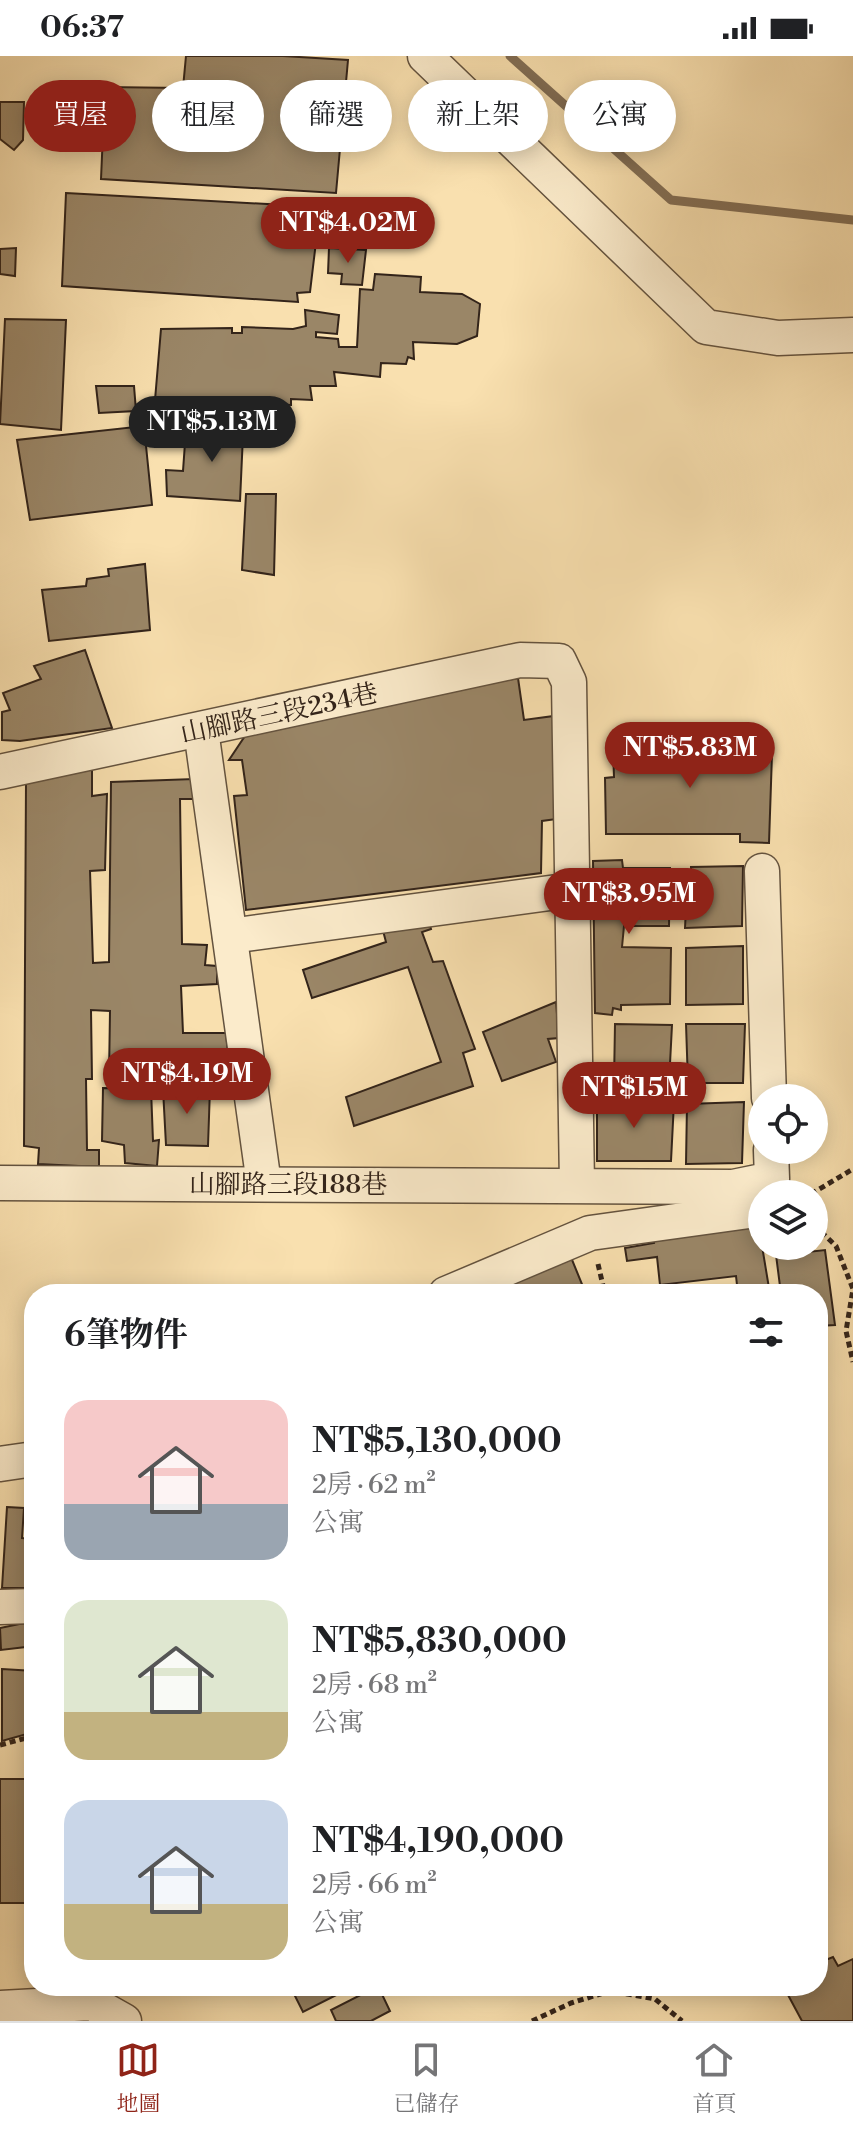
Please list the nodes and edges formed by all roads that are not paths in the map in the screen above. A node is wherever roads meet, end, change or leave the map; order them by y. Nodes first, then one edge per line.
1 (425, 56) edge
2 (853, 335) edge
3 (201, 730) junction
4 (0, 772) edge
5 (762, 871) dead end
6 (572, 890) junction
7 (230, 936) junction
8 (769, 1084) edge
9 (771, 1164) edge
10 (0, 1183) edge
11 (264, 1184) junction
12 (577, 1185) junction
13 (748, 1211) edge
14 (470, 1284) edge
15 (24, 1460) edge
16 (0, 1464) edge
17 (24, 1606) edge
18 (0, 1607) edge
19 (0, 2008) edge
20 (124, 2021) edge

1 - 2 lane
3 - 4 lane, 山腳路三段234巷
3 - 6 lane, 山腳路三段234巷
3 - 7 lane
5 - 8 lane
6 - 7 lane
6 - 12 lane
7 - 11 lane
9 - 12 lane, 山腳路三段188巷
10 - 11 lane, 山腳路三段188巷
11 - 12 lane, 山腳路三段188巷
13 - 14 lane
15 - 16 lane
17 - 18 lane
19 - 20 lane

